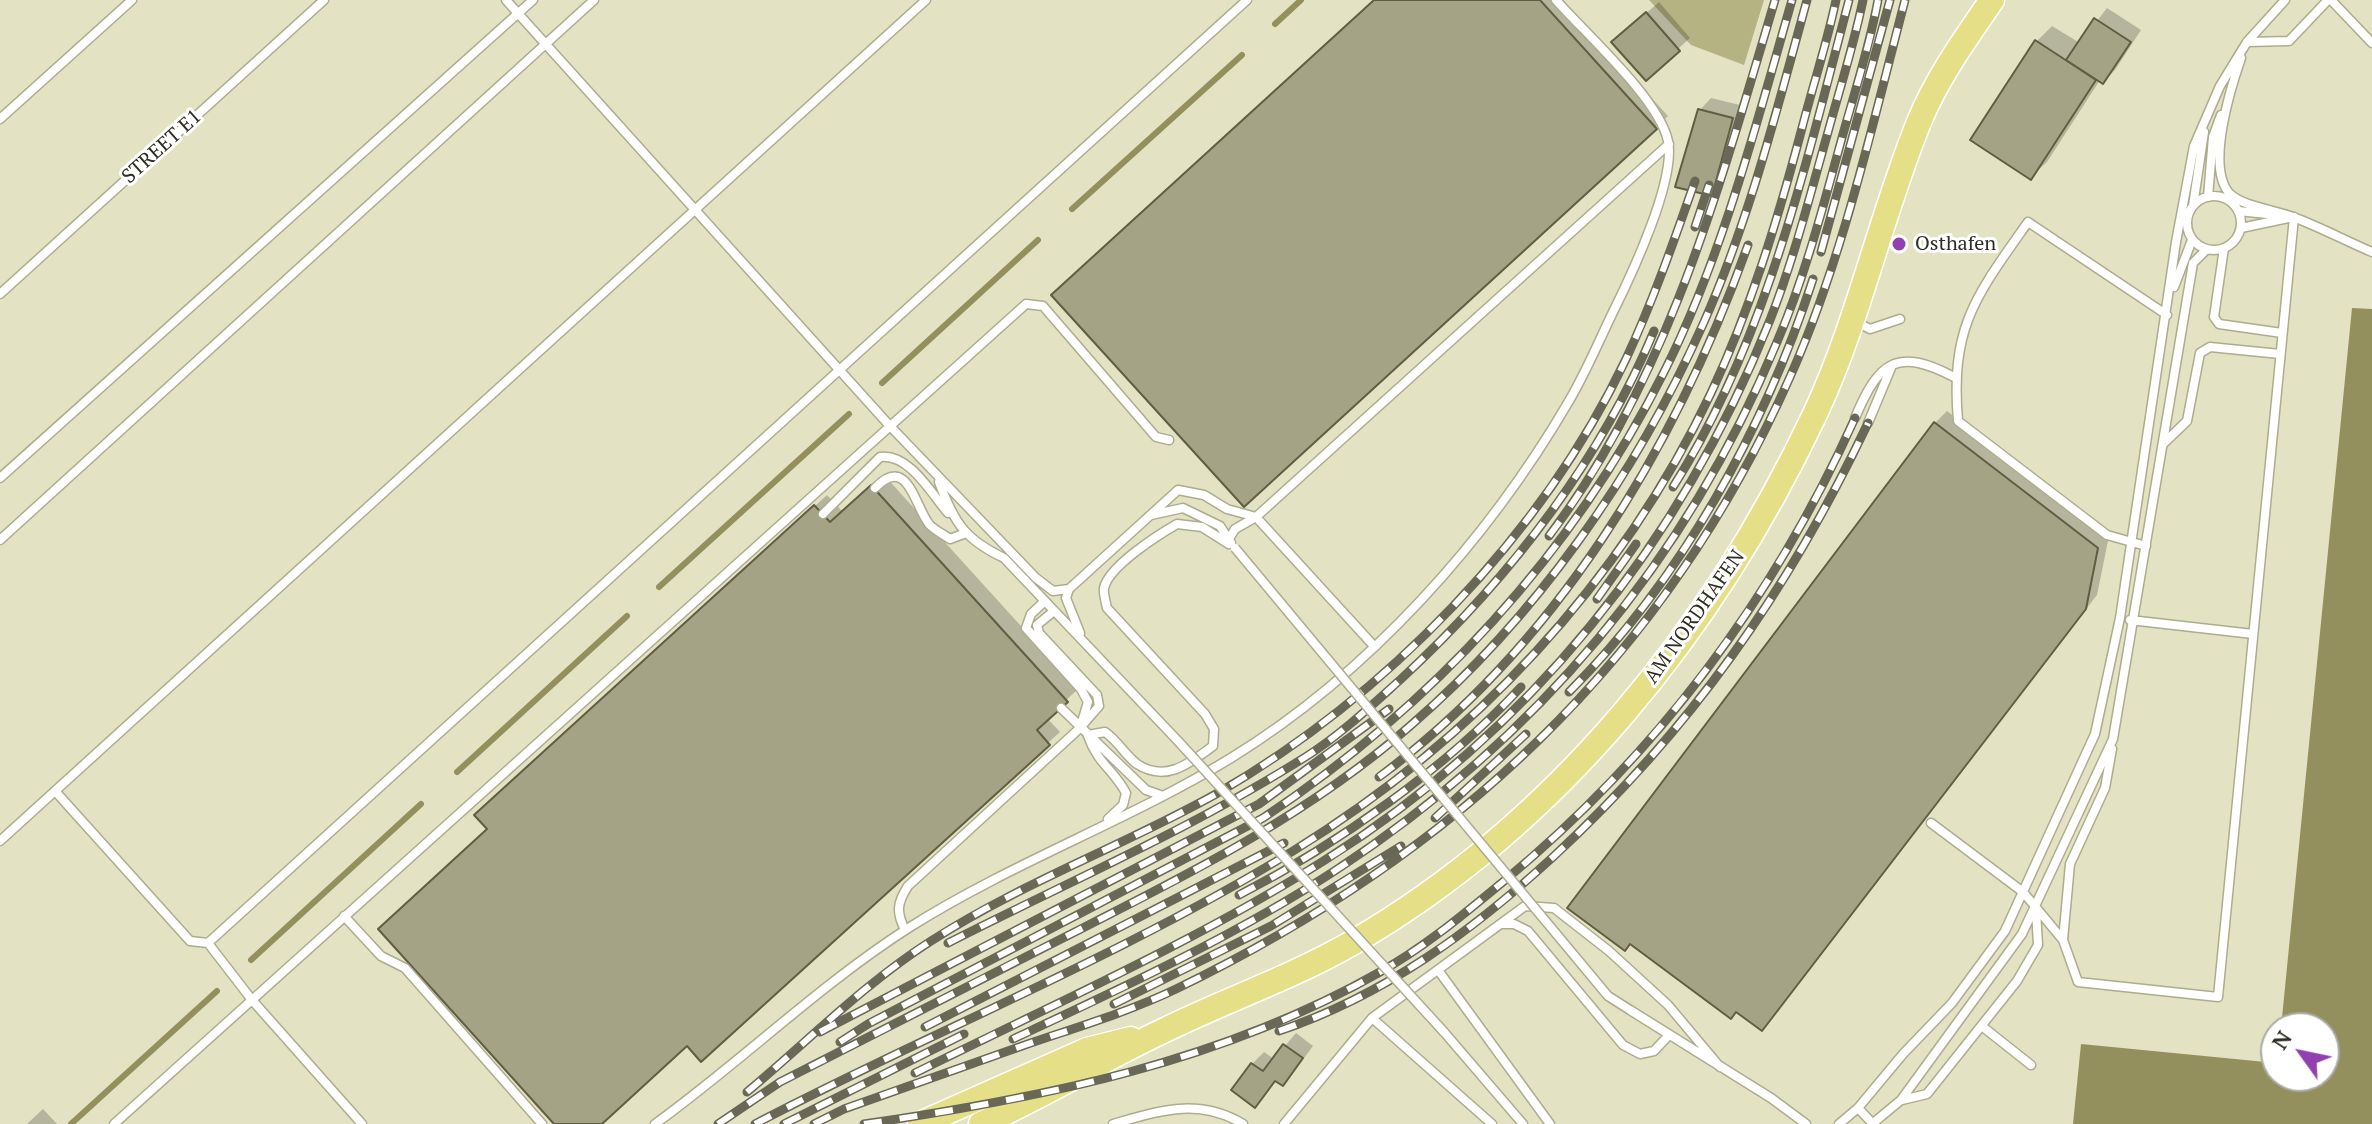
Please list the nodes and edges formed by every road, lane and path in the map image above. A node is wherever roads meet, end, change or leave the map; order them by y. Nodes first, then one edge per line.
1 (132, 0) edge
2 (324, 0) edge
3 (506, 0) edge
4 (533, 0) edge
5 (594, 0) edge
6 (926, 0) edge
7 (1247, 0) edge
8 (1556, 0) edge
9 (1992, 0) edge
10 (2285, 0) edge
11 (2330, 0) edge
12 (518, 14) junction
13 (2247, 42) junction
14 (545, 43) junction
15 (2372, 43) edge
16 (2225, 106) junction
17 (2206, 116) junction
18 (0, 119) edge
19 (1669, 144) junction
20 (2208, 197) junction
21 (2193, 206) junction
22 (2238, 211) junction
23 (694, 212) junction
24 (2294, 217) junction
25 (2241, 228) junction
26 (2192, 240) junction
27 (2224, 248) junction
28 (2207, 249) junction
29 (2372, 252) edge
30 (0, 294) edge
31 (2169, 299) junction
32 (2167, 315) junction
33 (1900, 319) dead end
34 (1851, 320) junction
35 (2282, 333) junction
36 (2280, 354) junction
37 (1894, 364) junction
38 (838, 367) junction
39 (1954, 377) junction
40 (1855, 418) dead end
41 (1868, 423) dead end
42 (889, 425) junction
43 (1169, 440) dead end
44 (2163, 444) junction
45 (0, 478) edge
46 (937, 478) junction
47 (875, 488) dead end
48 (823, 514) dead end
49 (1150, 515) junction
50 (1256, 517) junction
51 (952, 518) junction
52 (966, 533) junction
53 (1229, 539) junction
54 (0, 540) edge
55 (2131, 544) junction
56 (2146, 546) junction
57 (1235, 548) junction
58 (1069, 589) junction
59 (1045, 601) junction
60 (1054, 611) junction
61 (2120, 618) junction
62 (2135, 620) junction
63 (2253, 634) junction
64 (1083, 640) junction
65 (1373, 645) junction
66 (1061, 708) dead end
67 (1080, 728) junction
68 (1088, 735) junction
69 (2113, 739) junction
70 (55, 791) junction
71 (1163, 796) junction
72 (1931, 823) dead end
73 (1102, 825) junction
74 (0, 841) edge
75 (2023, 892) junction
76 (2036, 907) junction
77 (344, 916) junction
78 (1500, 924) junction
79 (905, 930) junction
80 (2063, 940) junction
81 (208, 943) junction
82 (1438, 970) junction
83 (252, 1000) junction
84 (1372, 1018) junction
85 (1983, 1027) junction
86 (1160, 1032) junction
87 (1669, 1035) junction
88 (2031, 1065) dead end
89 (1720, 1067) junction
90 (1901, 1100) junction
91 (1858, 1108) junction
92 (114, 1124) edge
93 (362, 1124) edge
94 (542, 1124) edge
95 (655, 1124) edge
96 (920, 1124) edge
97 (981, 1124) edge
98 (1113, 1124) edge
99 (1243, 1124) edge
100 (1284, 1124) edge
101 (1492, 1124) edge
102 (1523, 1124) edge
103 (1550, 1124) edge
104 (1806, 1124) edge
105 (1839, 1124) edge
106 (1873, 1124) edge

1 - 18 lane
2 - 30 lane, STREET E1
3 - 12 lane
4 - 12 lane
5 - 14 lane
6 - 23 lane
7 - 38 lane
8 - 19 lane
9 - 34 main road, AM NORDHAFEN
10 - 13 lane
11 - 13 lane
11 - 15 lane
12 - 14 lane
12 - 45 lane
13 - 16 lane
13 - 17 lane
14 - 23 lane
14 - 54 lane
16 - 20 lane
16 - 24 lane
17 - 21 lane
17 - 31 lane
19 - 50 lane
19 - 65 lane
20 - 21 lane
20 - 22 lane
21 - 26 lane
22 - 24 lane
22 - 25 lane
23 - 38 lane
23 - 70 lane
24 - 25 lane
24 - 29 lane
24 - 35 lane
25 - 27 lane
26 - 28 lane
26 - 31 lane
27 - 28 lane
27 - 35 lane
28 - 44 lane
31 - 32 lane
32 - 39 lane
32 - 55 lane
33 - 34 lane
34 - 86 main road, AM NORDHAFEN
35 - 36 lane
36 - 44 lane
36 - 63 lane
37 - 39 lane
37 - 40 lane
37 - 41 lane
38 - 42 lane
38 - 81 lane
39 - 55 lane
42 - 43 lane
42 - 46 lane
42 - 77 lane
44 - 56 lane
46 - 51 lane
46 - 58 lane
47 - 52 lane
48 - 51 lane
49 - 50 lane
49 - 53 lane
49 - 58 lane
50 - 53 lane
50 - 65 lane
51 - 52 lane
52 - 59 lane
53 - 57 lane
55 - 56 lane
55 - 61 lane
56 - 62 lane
57 - 68 lane
57 - 87 lane, bridge
58 - 64 lane
59 - 60 lane
59 - 67 lane
60 - 64 lane
60 - 67 lane
61 - 62 lane
61 - 75 lane
62 - 63 lane
62 - 69 lane
63 - 80 lane
64 - 102 lane, bridge
65 - 71 lane
66 - 67 lane
67 - 68 lane
67 - 79 lane
68 - 71 lane
68 - 73 lane
69 - 76 lane
69 - 80 lane
70 - 74 lane
70 - 81 lane
71 - 73 lane
72 - 75 lane
73 - 79 lane
75 - 76 lane
75 - 91 lane
76 - 80 lane
76 - 85 lane
76 - 90 lane
77 - 83 lane
77 - 94 lane
78 - 82 lane
78 - 87 lane
78 - 89 lane
79 - 95 lane
81 - 83 lane
82 - 84 lane
82 - 103 lane
83 - 92 lane
83 - 93 lane
84 - 100 lane
84 - 101 lane
85 - 88 lane
85 - 90 lane
86 - 96 main road, AM NORDHAFEN
86 - 97 main road, AM NORDHAFEN
87 - 89 lane
89 - 104 lane
90 - 106 lane
91 - 105 lane
91 - 106 lane
98 - 99 lane

